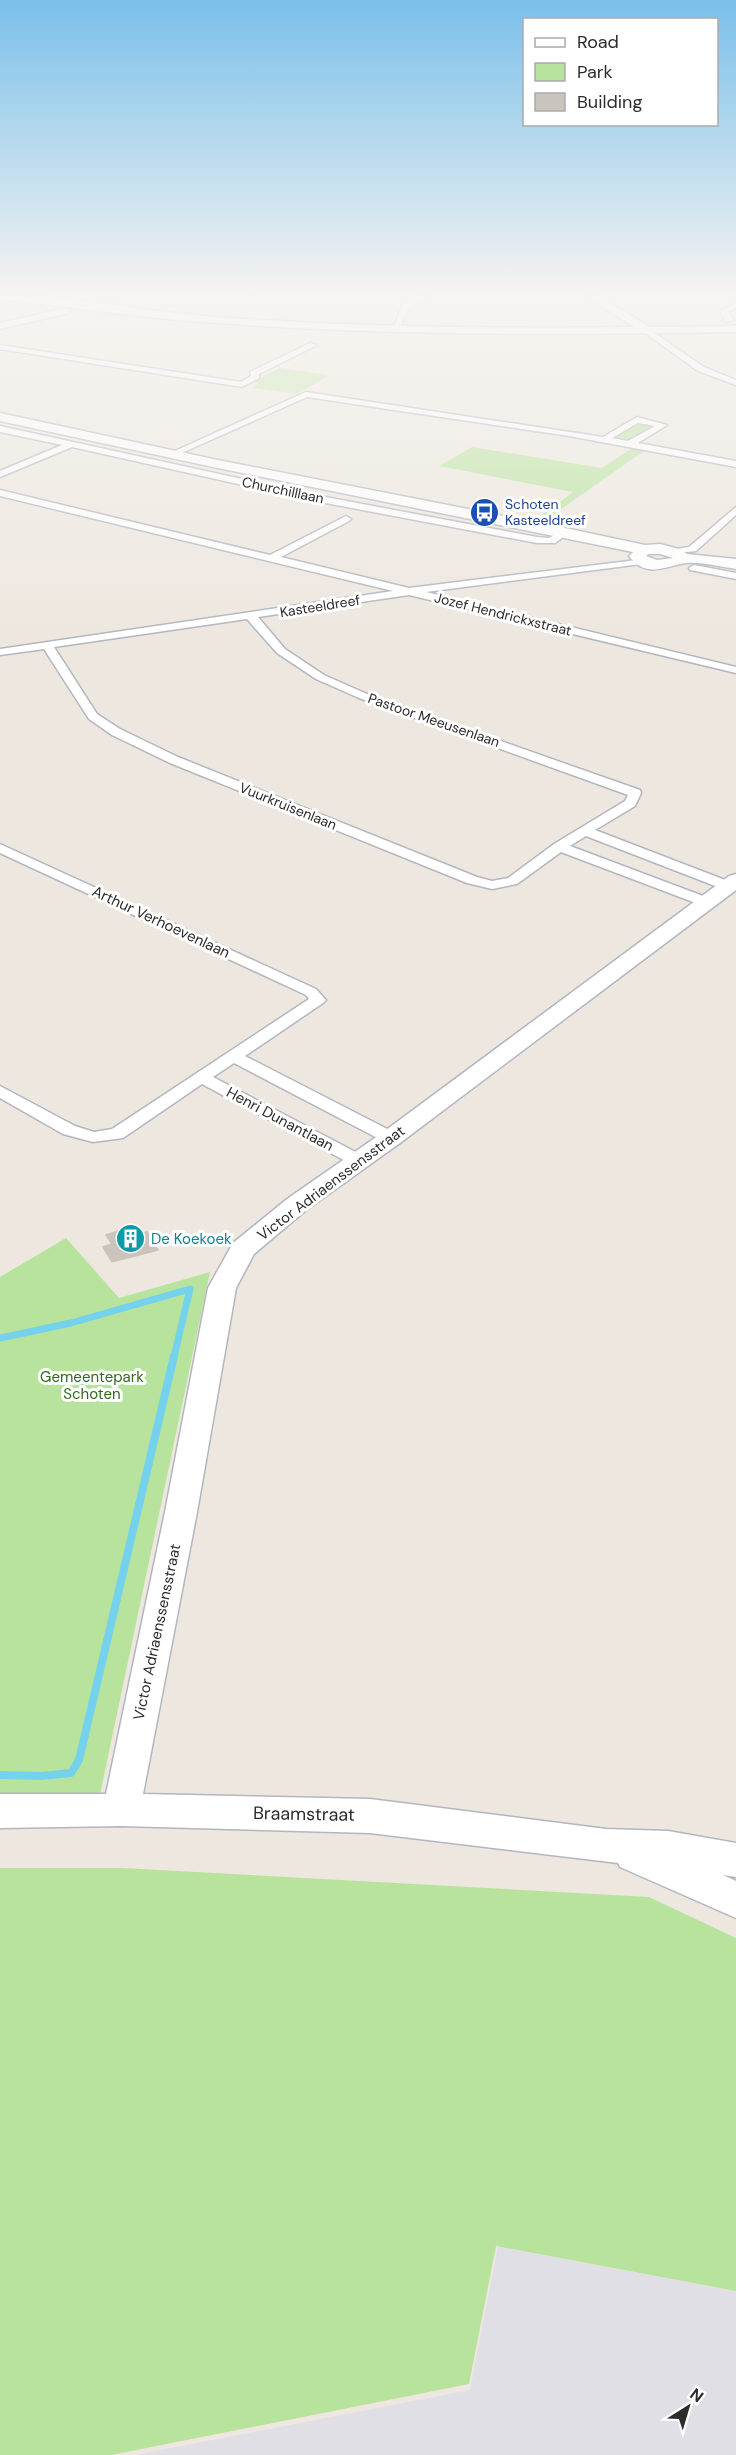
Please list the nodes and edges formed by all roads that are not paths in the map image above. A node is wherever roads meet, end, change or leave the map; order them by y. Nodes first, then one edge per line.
1 (271, 410) edge
2 (409, 410) edge
3 (0, 417) edge
4 (0, 429) edge
5 (91, 437) junction
6 (605, 439) junction
7 (630, 444) junction
8 (72, 445) junction
9 (172, 454) junction
10 (736, 464) edge
11 (0, 474) edge
12 (0, 493) edge
13 (736, 510) edge
14 (346, 519) dead end
15 (564, 532) junction
16 (643, 555) junction
17 (678, 555) junction
18 (270, 559) junction
19 (736, 564) edge
20 (694, 568) dead end
21 (736, 576) edge
22 (412, 591) junction
23 (251, 616) junction
24 (0, 640) edge
25 (48, 646) junction
26 (3, 652) edge
27 (736, 670) edge
28 (635, 793) joint
29 (585, 831) junction
30 (559, 847) junction
31 (0, 848) edge
32 (732, 883) edge
33 (706, 902) junction
34 (318, 1000) joint
35 (233, 1056) junction
36 (201, 1077) junction
37 (0, 1091) edge
38 (391, 1138) junction
39 (359, 1161) junction
40 (121, 1810) junction
41 (0, 1811) edge
42 (730, 1877) edge

1 - 9 street
2 - 6 street
3 - 5 street, Churchilllaan
4 - 8 street, Churchilllaan
5 - 8 street
5 - 9 street, Churchilllaan
6 - 7 street
6 - 7 street
7 - 10 street
8 - 11 street
8 - 15 street, Churchilllaan
9 - 15 street, Churchilllaan
12 - 18 street, Jozef Hendrickxstraat
13 - 17 street
14 - 18 street
15 - 16 street, Churchilllaan
16 - 17 street, Churchilllaan
16 - 22 street, Kasteeldreef
17 - 19 street
18 - 22 street, Jozef Hendrickxstraat
20 - 21 street
22 - 23 street, Kasteeldreef
22 - 27 street, Jozef Hendrickxstraat
23 - 25 street, Kasteeldreef
23 - 28 street, Pastoor Meeusenlaan
24 - 26 street
25 - 26 street, Kasteeldreef
25 - 30 street, Vuurkruisenlaan
28 - 29 street, Vuurkruisenlaan
29 - 30 street, Vuurkruisenlaan
29 - 32 street
30 - 33 street
31 - 34 street, Arthur Verhoevenlaan
32 - 33 street, Victor Adriaenssensstraat
33 - 38 street, Victor Adriaenssensstraat
34 - 35 street, Henri Dunantlaan
35 - 36 street, Henri Dunantlaan
35 - 38 street
36 - 37 street, Henri Dunantlaan
36 - 39 street, Henri Dunantlaan
38 - 39 street, Victor Adriaenssensstraat
39 - 40 street, Victor Adriaenssensstraat
40 - 41 street, Braamstraat
40 - 42 street, Braamstraat

